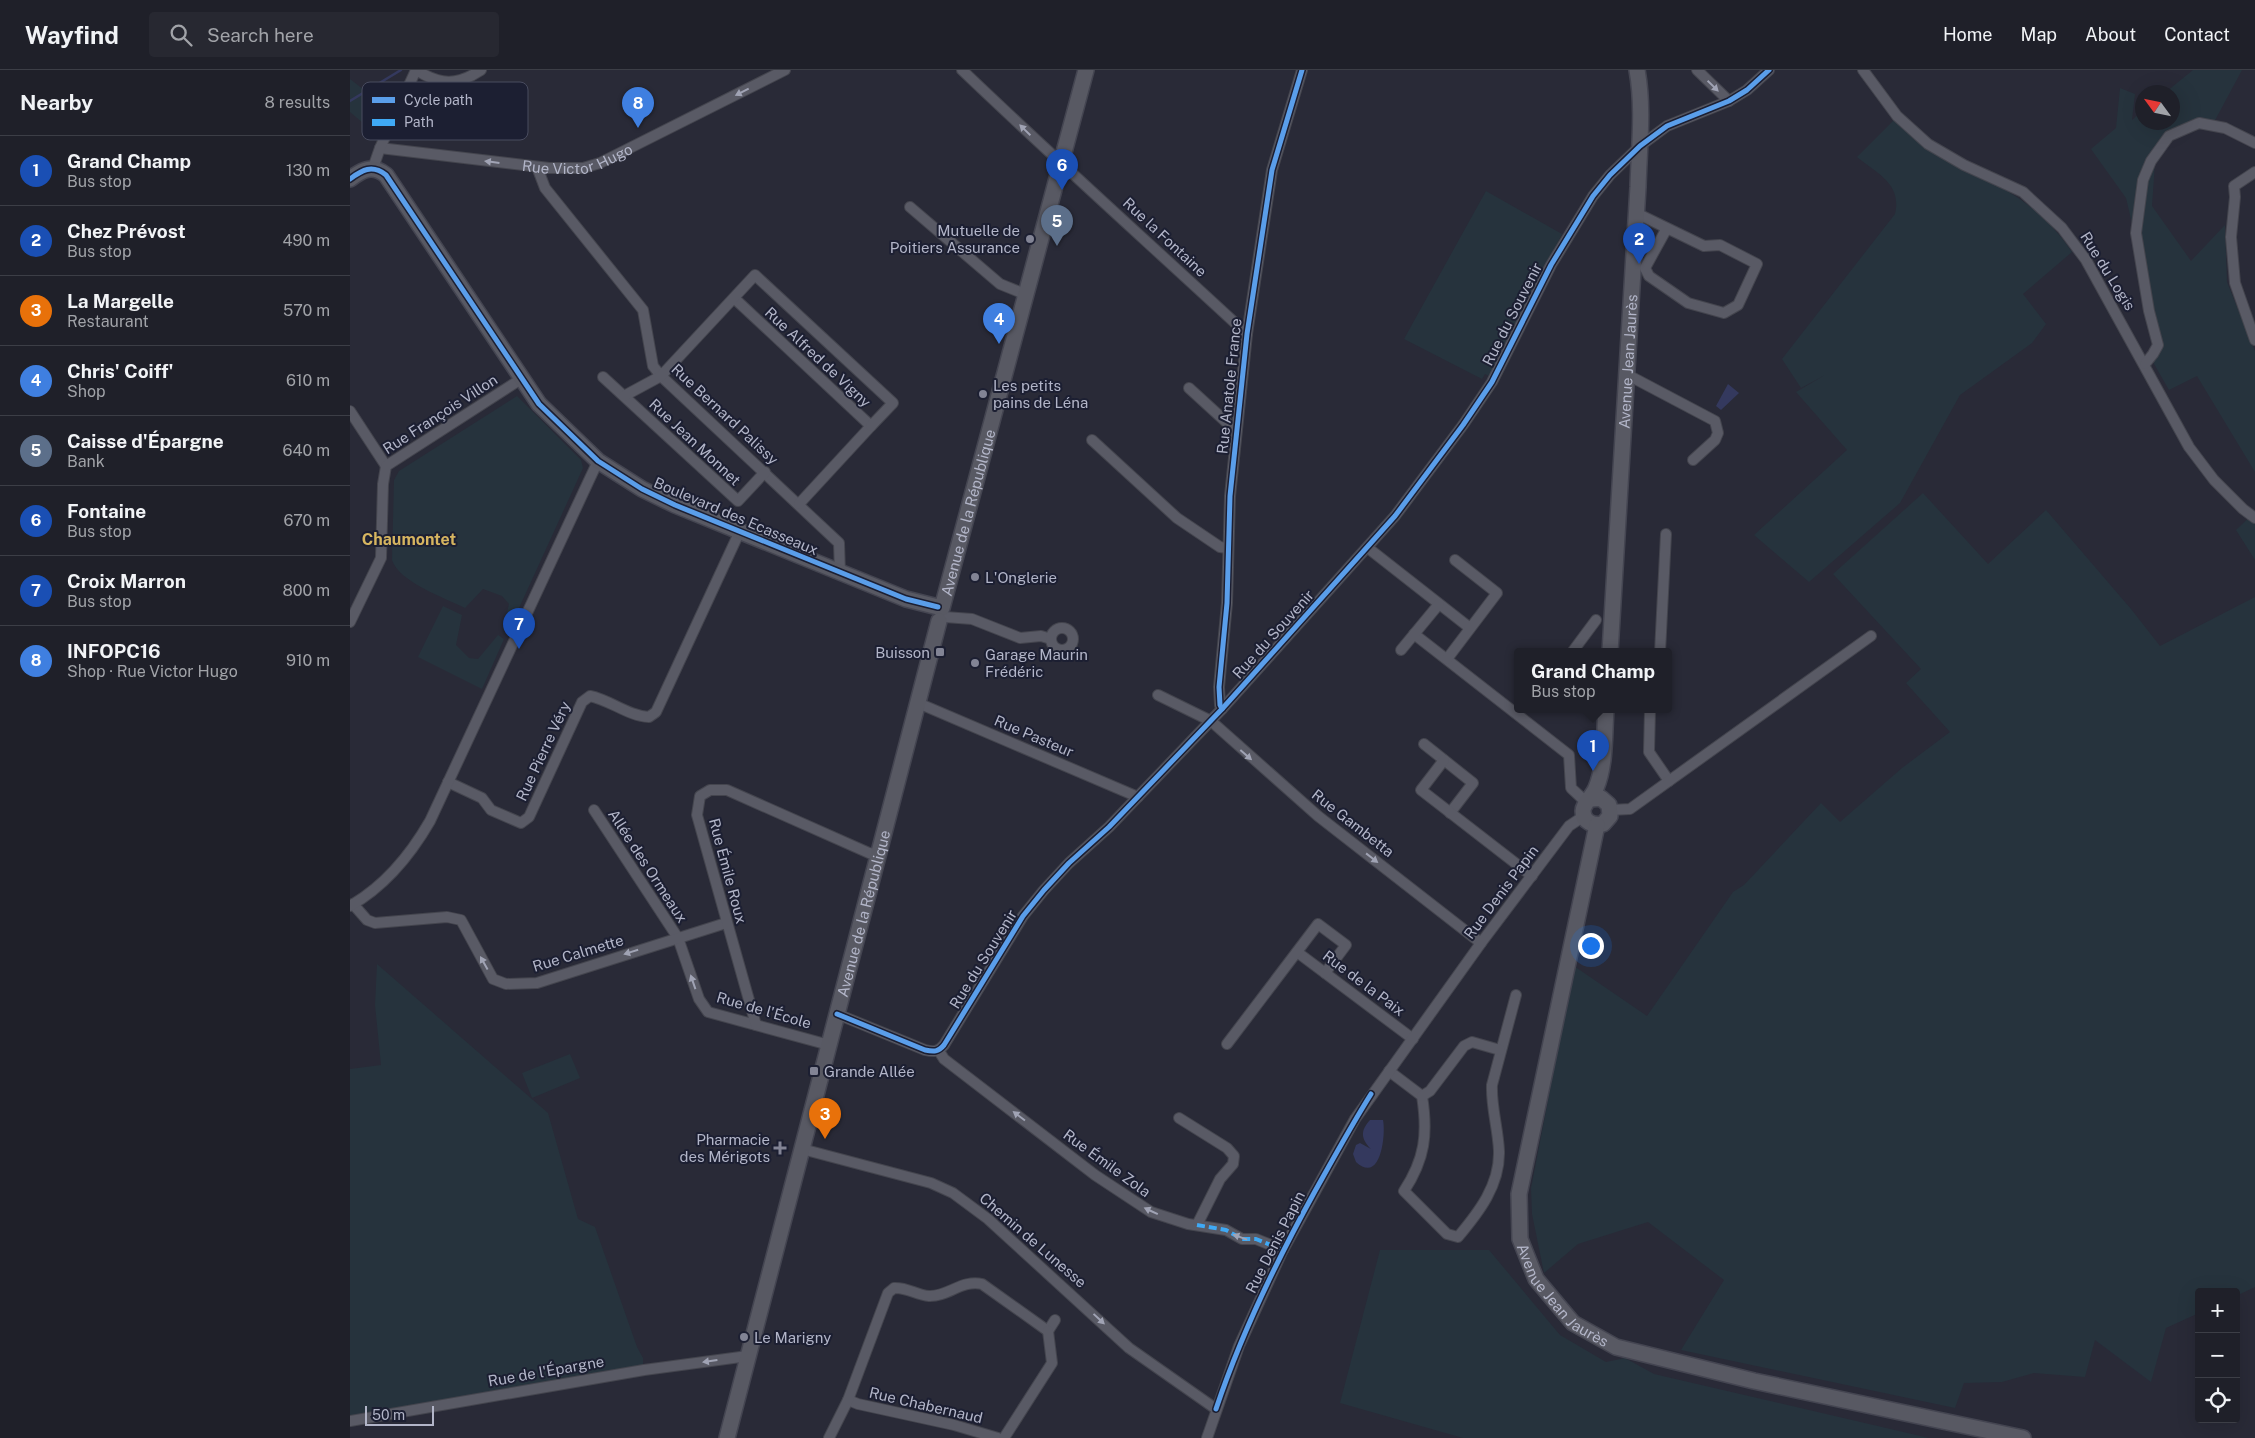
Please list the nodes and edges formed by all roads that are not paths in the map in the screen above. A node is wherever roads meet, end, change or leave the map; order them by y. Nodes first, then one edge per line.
1 (416, 70) edge
2 (480, 70) edge
3 (785, 70) edge
4 (962, 70) edge
5 (1086, 70) edge
6 (1302, 70) edge
7 (1637, 70) edge
8 (1697, 70) edge
9 (1769, 70) edge
10 (1863, 70) edge
11 (410, 82) edge
12 (1729, 102) junction
13 (384, 140) edge
14 (2255, 143) edge
15 (1640, 146) junction
16 (380, 148) junction
17 (1061, 163) junction
18 (537, 167) junction
19 (373, 168) junction
20 (2255, 172) edge
21 (350, 180) edge
22 (910, 207) dead end
23 (1636, 213) junction
24 (1667, 228) junction
25 (1026, 295) junction
26 (734, 298) junction
27 (1247, 334) junction
28 (2255, 340) edge
29 (2145, 364) junction
30 (1626, 374) junction
31 (661, 376) junction
32 (603, 377) dead end
33 (521, 379) junction
34 (1189, 388) dead end
35 (624, 396) junction
36 (350, 411) edge
37 (871, 426) junction
38 (1236, 431) junction
39 (1092, 440) dead end
40 (1693, 460) dead end
41 (598, 461) junction
42 (386, 466) junction
43 (765, 472) junction
44 (799, 504) junction
45 (2255, 518) edge
46 (739, 533) junction
47 (1666, 534) dead end
48 (1227, 548) junction
49 (1368, 548) junction
50 (1455, 560) dead end
51 (840, 573) junction
52 (1439, 604) junction
53 (940, 614) junction
54 (1596, 620) dead end
55 (350, 622) edge
56 (1470, 628) junction
57 (1414, 634) junction
58 (1872, 636) dead end
59 (1051, 639) dead end
60 (1574, 648) edge
61 (1610, 648) edge
62 (1660, 648) edge
63 (1401, 650) dead end
64 (1447, 659) junction
65 (1158, 695) dead end
66 (918, 703) junction
67 (1222, 709) junction
68 (1514, 712) edge
69 (1516, 713) edge
70 (1606, 713) edge
71 (1650, 713) edge
72 (1211, 721) junction
73 (1424, 744) dead end
74 (1444, 760) junction
75 (1669, 781) junction
76 (448, 782) junction
77 (1138, 796) junction
78 (1595, 806) junction
79 (594, 810) dead end
80 (1450, 812) junction
81 (1597, 825) junction
82 (878, 855) junction
83 (1532, 876) junction
84 (352, 905) edge
85 (726, 923) junction
86 (678, 938) junction
87 (1482, 943) junction
88 (1297, 952) junction
89 (1325, 972) junction
90 (1516, 995) dead end
91 (837, 1014) junction
92 (756, 1025) junction
93 (1413, 1038) junction
94 (1227, 1044) dead end
95 (830, 1045) junction
96 (1500, 1050) junction
97 (939, 1051) junction
98 (1388, 1071) junction
99 (1422, 1096) junction
100 (1179, 1118) dead end
101 (802, 1149) junction
102 (1197, 1226) junction
103 (1283, 1250) junction
104 (1055, 1320) dead end
105 (1048, 1331) junction
106 (748, 1356) junction
107 (848, 1400) junction
108 (1216, 1409) junction
109 (350, 1420) edge
110 (727, 1438) edge
111 (829, 1438) edge
112 (998, 1438) edge
113 (1004, 1438) edge
114 (1207, 1438) edge
115 (2023, 1438) edge

1 - 2 street
1 - 11 street
3 -> 18 street, Rue Victor Hugo
17 -> 4 street
5 - 17 main road, Avenue de la République
6 - 27 street, Rue Anatole France
7 - 15 main road, Avenue Jean Jaurès
8 -> 12 street
9 - 12 street, Rue du Souvenir
10 - 29 street, Rue du Logis
12 - 15 street, Rue du Souvenir
13 - 16 street
14 - 29 street
15 - 23 main road, Avenue Jean Jaurès
15 - 49 street, Rue du Souvenir
18 -> 16 street, Rue Victor Hugo
16 - 19 street
17 - 25 main road, Avenue de la République
17 - 27 street, Rue la Fontaine
18 - 31 street, Rue Bernard Palissy
19 - 21 main road
19 - 33 main road, Boulevard des Ecasseaux
20 - 28 street
22 - 25 street
23 - 24 street
23 - 30 main road, Avenue Jean Jaurès
24 - 24 street
25 - 53 main road, Avenue de la République
26 - 31 street
26 - 37 street, Rue Alfred de Vigny
26 - 37 street
27 - 38 street, Rue Anatole France
29 - 45 street, Rue du Logis
30 - 40 street
30 - 61 main road, Avenue Jean Jaurès
31 - 35 street
31 - 43 street, Rue Bernard Palissy
32 - 35 street, Rue Jean Monnet
33 - 41 main road, Boulevard des Ecasseaux
33 - 42 street, Rue François Villon
34 - 38 street
35 - 43 street, Rue Jean Monnet
36 - 42 street
37 - 44 street, Rue Alfred de Vigny
38 - 48 street, Rue Anatole France
39 - 48 street
41 - 46 main road, Boulevard des Ecasseaux
41 - 76 street
42 - 55 street, Rue François Villon
43 - 44 street, Rue Bernard Palissy
44 - 51 street, Rue Bernard Palissy
46 - 51 main road, Boulevard des Ecasseaux
46 - 76 street, Rue Pierre Véry
47 - 62 street
48 - 67 street, Rue Anatole France
49 - 52 street
49 - 67 street, Rue du Souvenir
50 - 56 street
51 - 53 main road, Boulevard des Ecasseaux
52 - 56 street
52 - 57 street
53 - 59 street
53 - 66 main road, Avenue de la République
54 - 60 street
56 - 64 street
57 - 63 street
57 - 64 street
58 - 75 street
64 - 68 street
65 - 72 street, Rue Gambetta
66 - 77 street, Rue Pasteur
66 - 82 main road, Avenue de la République
67 - 72 street, Rue du Souvenir
69 - 78 street
70 - 78 main road
71 - 75 street
72 - 77 street, Rue du Souvenir
72 -> 87 street, Rue Gambetta
73 - 74 street
74 - 80 street
74 - 80 street
75 - 78 street
76 - 84 street
77 - 97 street, Rue du Souvenir
78 - 81 main road
78 - 81 main road
78 - 83 street, Rue Denis Papin
79 - 86 street, Allée des Ormeaux
80 - 83 street
81 - 115 main road, Avenue Jean Jaurès
82 - 85 street, Rue Émile Roux
82 - 91 main road, Avenue de la République
83 - 87 street, Rue Denis Papin
86 -> 84 street, Rue Calmette
85 - 86 street
85 - 92 street, Rue Émile Roux
92 -> 86 street, Rue de l'École
87 - 93 street, Rue Denis Papin
88 - 89 street, Rue de la Paix
88 - 89 street
88 - 94 street
89 - 93 street, Rue de la Paix
90 - 96 street
91 - 95 main road, Avenue de la République
91 - 97 street
92 - 95 street, Rue de l'École
93 - 98 street, Rue Denis Papin
95 - 101 main road, Avenue de la République
96 - 99 street
96 - 99 street
102 -> 97 street, Rue Émile Zola
98 - 99 street
98 - 103 street, Rue Denis Papin
100 - 102 street
101 - 106 main road, Avenue de la République
101 -> 108 street, Chemin de Lunesse
103 -> 102 street, Rue Émile Zola
103 - 108 street, Rue Denis Papin
104 - 105 street
105 - 107 street, Rue Chabernaud
105 - 113 street
106 -> 109 street, Rue de l'Épargne
106 - 110 main road, Avenue de la République
107 - 111 street, Rue Chabernaud
107 - 112 street, Rue Chabernaud
108 - 114 street, Rue Denis Papin

